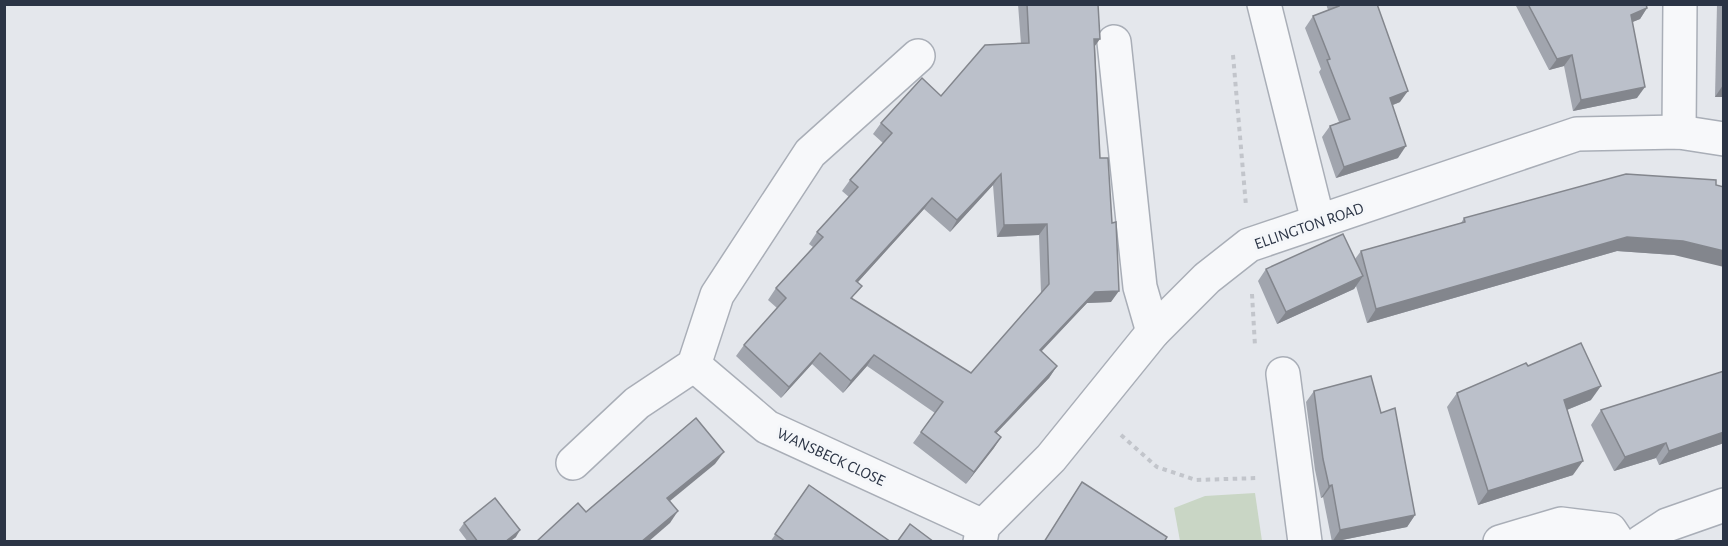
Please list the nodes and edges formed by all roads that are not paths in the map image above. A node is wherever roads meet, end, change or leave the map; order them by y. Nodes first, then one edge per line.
1 (1264, 4) edge
2 (1680, 4) edge
3 (1114, 42) dead end
4 (918, 56) dead end
5 (1679, 132) junction
6 (1724, 140) edge
7 (1318, 221) junction
8 (1153, 332) junction
9 (694, 365) junction
10 (1283, 374) dead end
11 (573, 463) dead end
12 (1724, 506) edge
13 (1303, 530) edge
14 (981, 534) edge
15 (1500, 542) edge
16 (1618, 542) edge
17 (1641, 542) edge

1 - 7 street
2 - 5 street
3 - 8 street
4 - 9 street
5 - 6 street, ELLINGTON ROAD
5 - 7 street, ELLINGTON ROAD
7 - 8 street, ELLINGTON ROAD
8 - 14 street, ELLINGTON ROAD
9 - 11 street
9 - 14 street, WANSBECK CLOSE
10 - 13 street
12 - 17 street
15 - 16 street

